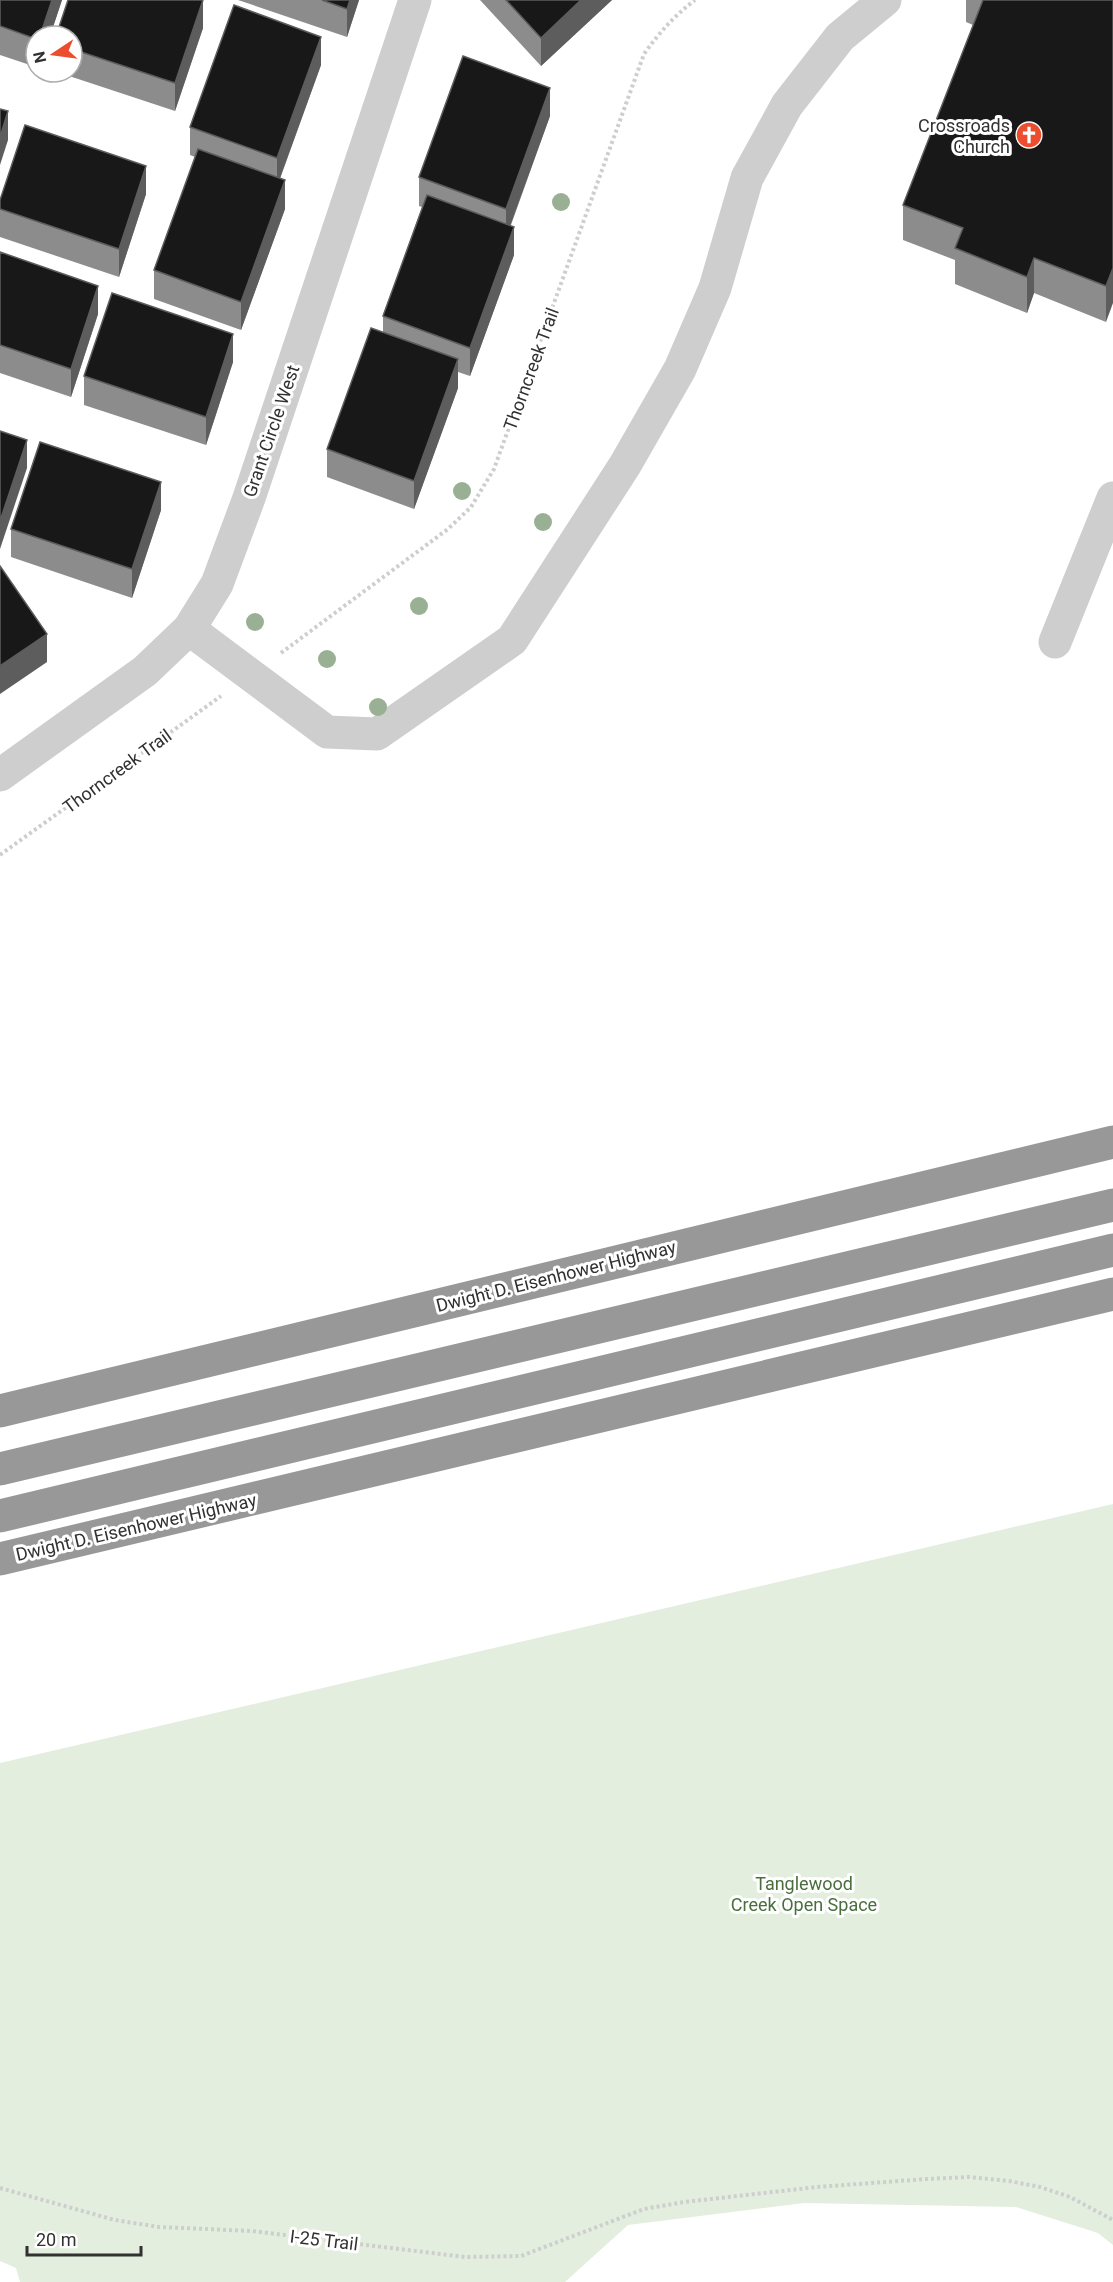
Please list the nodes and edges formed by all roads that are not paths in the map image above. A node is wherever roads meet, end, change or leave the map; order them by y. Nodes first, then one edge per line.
1 (415, 0) edge
2 (885, 0) edge
3 (1113, 498) edge
4 (189, 629) junction
5 (1055, 642) dead end
6 (0, 775) edge
7 (1113, 1142) edge
8 (1113, 1205) edge
9 (1113, 1250) edge
10 (1113, 1294) edge
11 (0, 1410) edge
12 (0, 1469) edge
13 (0, 1516) edge
14 (0, 1559) edge

1 - 4 street, Grant Circle West
2 - 4 street
3 - 5 street
4 - 6 street, Grant Circle West
7 - 11 highway, Dwight D. Eisenhower Highway
8 - 12 highway
9 - 13 highway
10 - 14 highway, Dwight D. Eisenhower Highway

